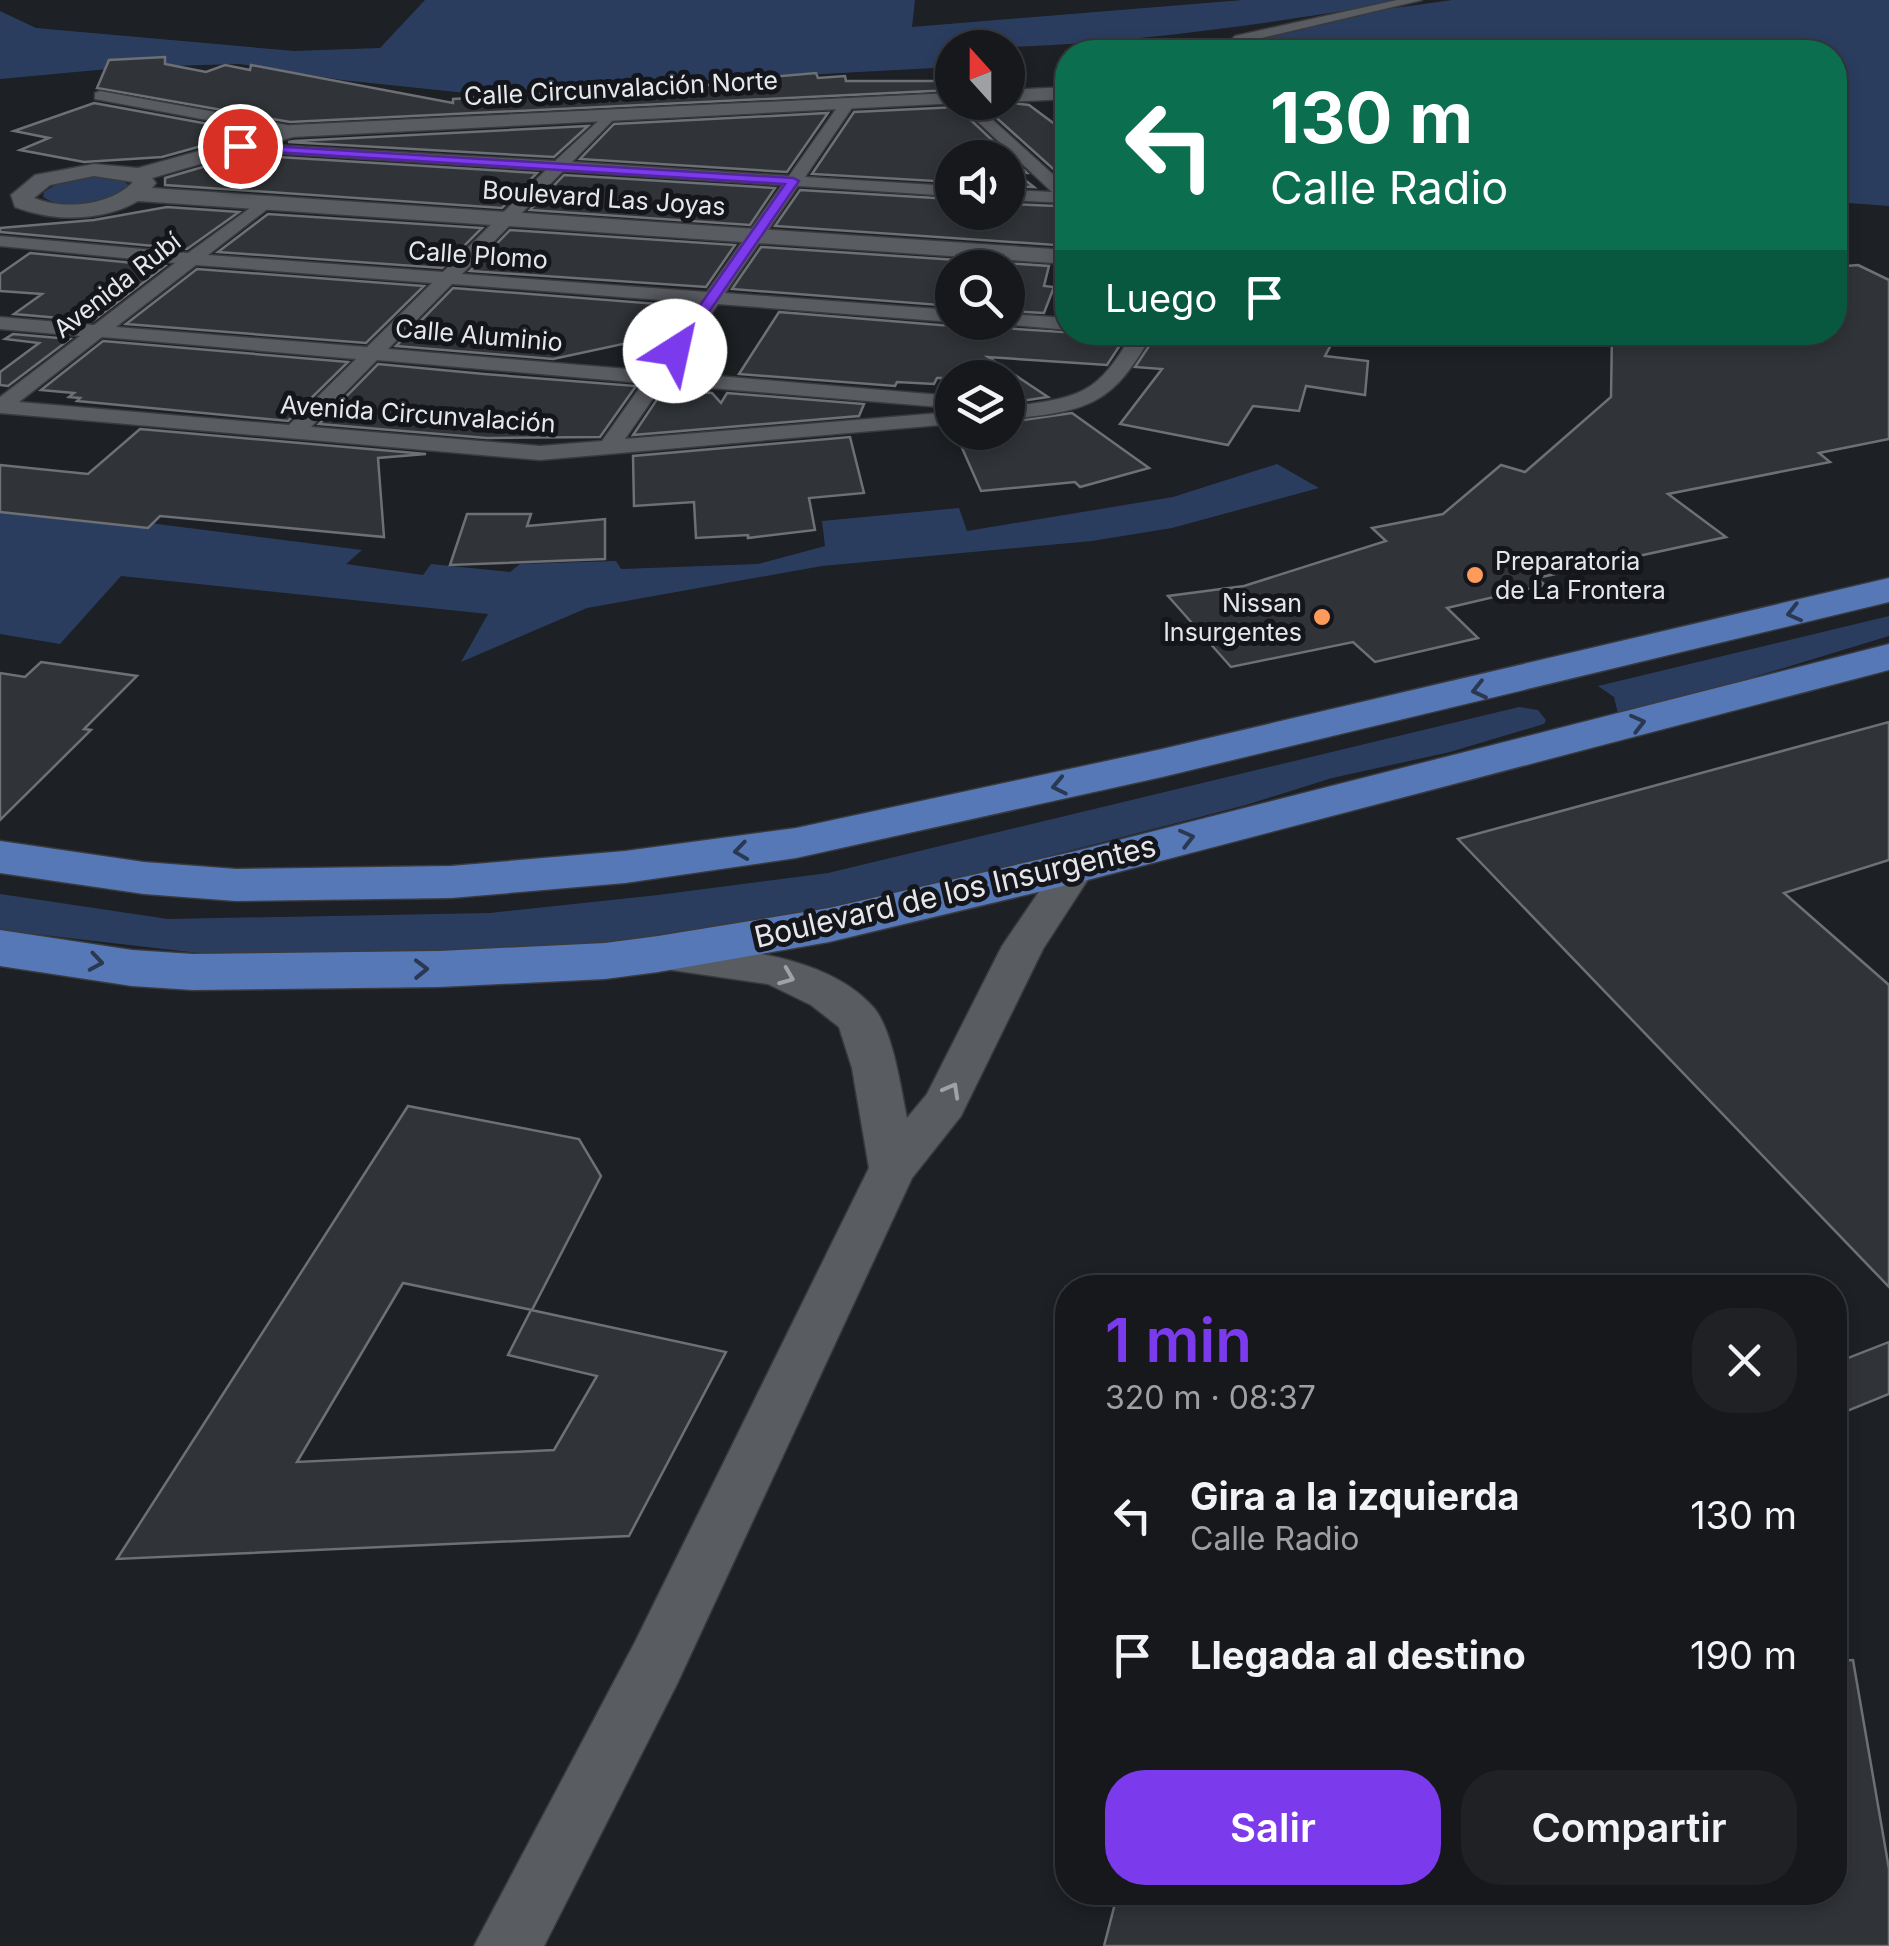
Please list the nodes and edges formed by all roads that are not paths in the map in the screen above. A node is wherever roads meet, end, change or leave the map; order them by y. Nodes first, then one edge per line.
1 (1415, 0) edge
2 (1239, 40) edge
3 (1055, 93) edge
4 (1025, 94) edge
5 (100, 96) dead end
6 (935, 101) edge
7 (846, 104) junction
8 (610, 116) junction
9 (984, 120) edge
10 (292, 132) junction
11 (240, 146) junction
12 (560, 166) junction
13 (15, 175) dead end
14 (43, 180) junction
15 (793, 181) junction
16 (137, 185) junction
17 (1055, 186) edge
18 (935, 190) edge
19 (1025, 196) edge
20 (1055, 197) edge
21 (264, 203) junction
22 (32, 207) junction
23 (0, 216) edge
24 (507, 219) junction
25 (755, 236) junction
26 (0, 241) edge
27 (1055, 256) edge
28 (190, 260) junction
29 (448, 278) junction
30 (712, 298) junction
31 (935, 315) edge
32 (1025, 321) edge
33 (0, 323) edge
34 (1055, 323) edge
35 (97, 332) junction
36 (1136, 345) edge
37 (372, 354) junction
38 (657, 378) junction
39 (935, 401) edge
40 (0, 407) edge
41 (1025, 410) edge
42 (935, 420) edge
43 (293, 432) junction
44 (606, 450) junction
45 (1889, 590) edge
46 (1889, 657) edge
47 (1553, 672) junction
48 (1838, 672) junction
49 (1889, 674) edge
50 (1419, 779) junction
51 (0, 856) edge
52 (1076, 866) junction
53 (0, 948) edge
54 (658, 954) junction
55 (894, 1168) junction
56 (508, 1946) edge

1 - 2 street
3 - 4 street
5 - 10 street
6 - 7 street, Calle Circunvalación Norte
7 - 8 street, Calle Circunvalación Norte
7 - 15 street
8 - 10 street, Calle Circunvalación Norte
8 - 12 street
9 - 17 street
10 - 11 street, Calle Circunvalación Norte
11 - 12 street
11 - 16 street, Calle Circunvalación Norte
12 - 15 street
12 - 24 street
13 - 14 street
14 - 16 street, Boulevard Las Joyas
14 - 22 street
15 - 18 street
15 - 25 street
16 - 21 street, Boulevard Las Joyas
16 - 22 street, Calle Circunvalación Norte
19 - 20 street
21 - 24 street, Boulevard Las Joyas
21 - 28 street, Avenida Rubí
22 - 23 street, Calle Circunvalación Norte
24 - 25 street, Boulevard Las Joyas
24 - 29 street
25 - 27 street, Boulevard Las Joyas
25 - 30 street
26 - 28 street, Calle Plomo
28 - 29 street, Calle Plomo
28 - 35 street, Avenida Rubí
29 - 30 street, Calle Plomo
29 - 37 street
30 - 31 street, Calle Plomo
30 - 38 street
32 - 34 street
33 - 35 street, Calle Aluminio
35 - 37 street, Calle Aluminio
35 - 40 street, Avenida Rubí
36 - 41 street
37 - 38 street, Calle Aluminio
37 - 43 street
38 - 39 street, Calle Aluminio
38 - 44 street
40 - 43 street, Avenida Circunvalación
42 - 44 street, Avenida Circunvalación
43 - 44 street, Avenida Circunvalación
45 -> 47 main road
46 - 48 main road, Boulevard de los Insurgentes
47 - 50 main road
47 -> 51 main road
48 - 49 main road
50 -> 48 main road, Boulevard de los Insurgentes
52 -> 50 main road, Boulevard de los Insurgentes
52 - 54 main road, Boulevard de los Insurgentes
55 -> 52 street
53 -> 54 main road, Boulevard de los Insurgentes
54 -> 55 street
55 - 56 street

